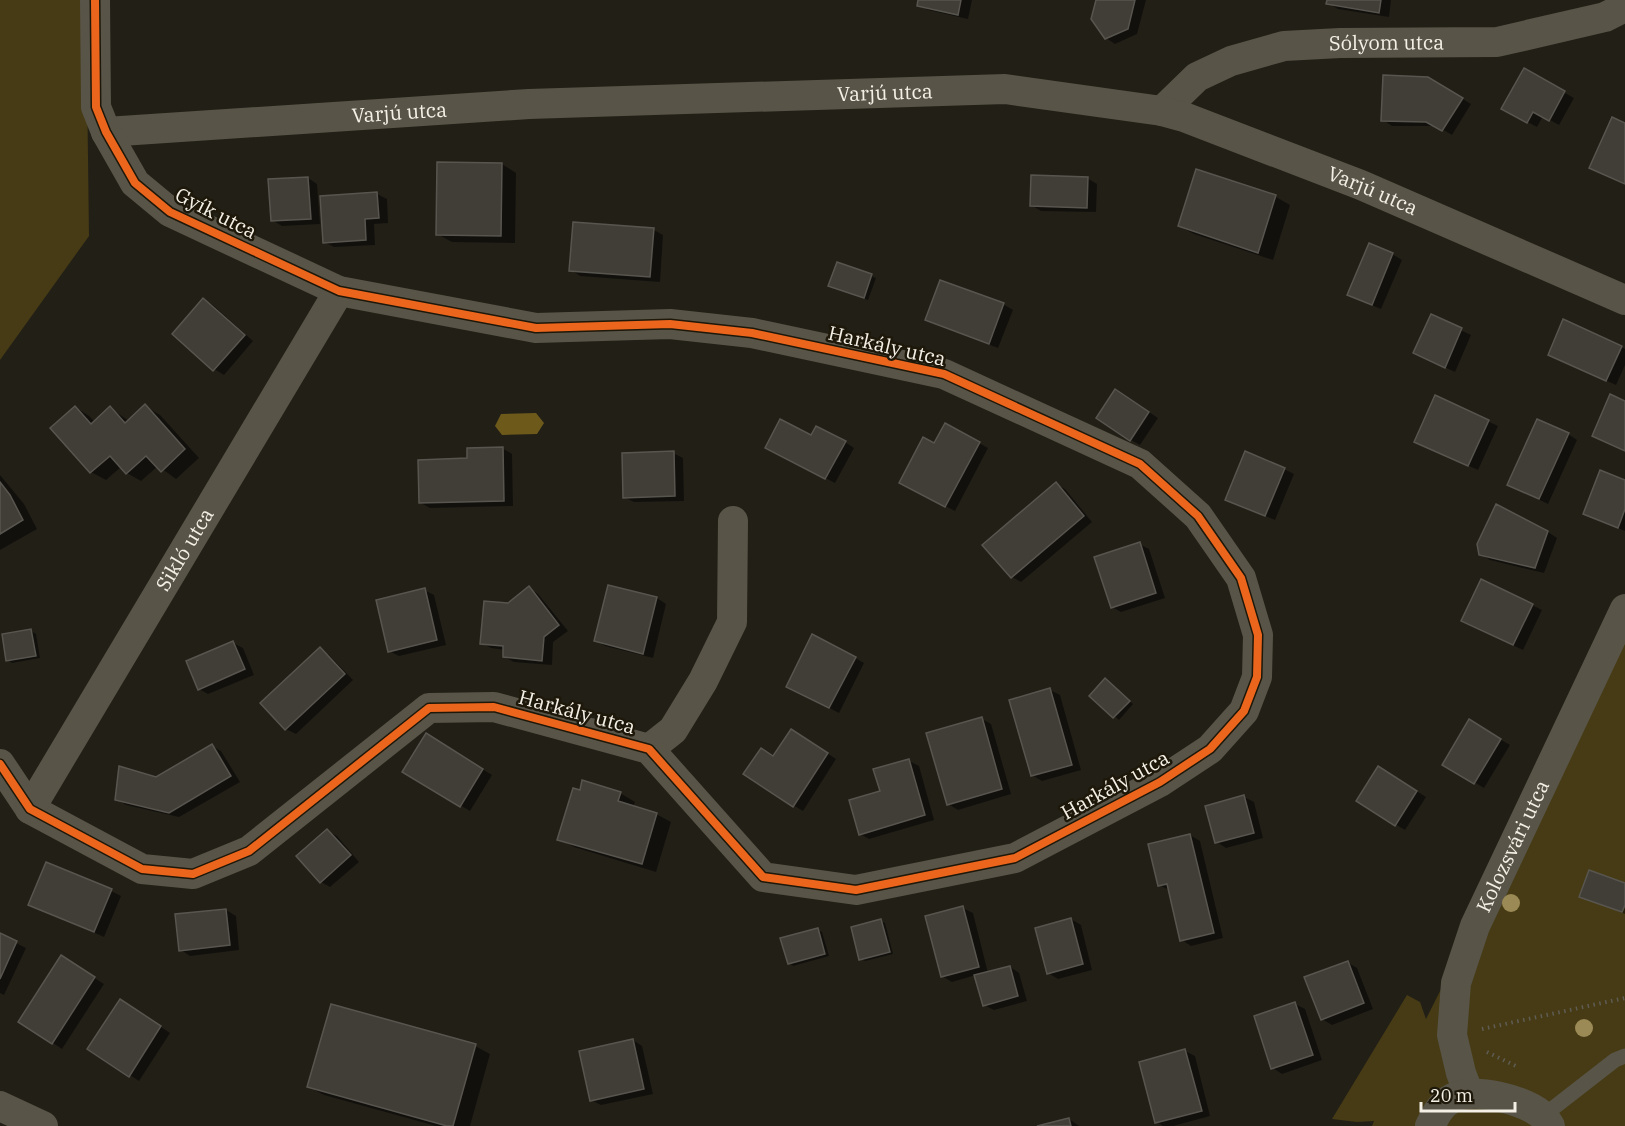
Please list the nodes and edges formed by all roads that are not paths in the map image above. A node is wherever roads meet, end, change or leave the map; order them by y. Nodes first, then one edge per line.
1 (95, 0) edge
2 (1625, 7) edge
3 (1162, 111) junction
4 (106, 132) junction
5 (339, 291) junction
6 (1625, 300) edge
7 (733, 521) dead end
8 (1625, 609) edge
9 (649, 749) junction
10 (11, 793) edge
11 (1625, 1056) edge
12 (1469, 1094) junction
13 (0, 1106) edge
14 (1547, 1121) edge
15 (44, 1126) edge
16 (1430, 1126) edge

1 - 4 street, Gyík utca
2 - 3 street, Sólyom utca
3 - 4 street, Varjú utca
3 - 6 street, Varjú utca
4 - 5 street, Gyík utca
5 - 9 street, Harkály utca
5 - 10 street, Sikló utca
7 - 9 street, Harkály utca
8 - 12 street, Kolozsvári utca
9 - 10 street, Harkály utca
11 - 14 lane
12 - 14 street
12 - 16 street
13 - 15 street

